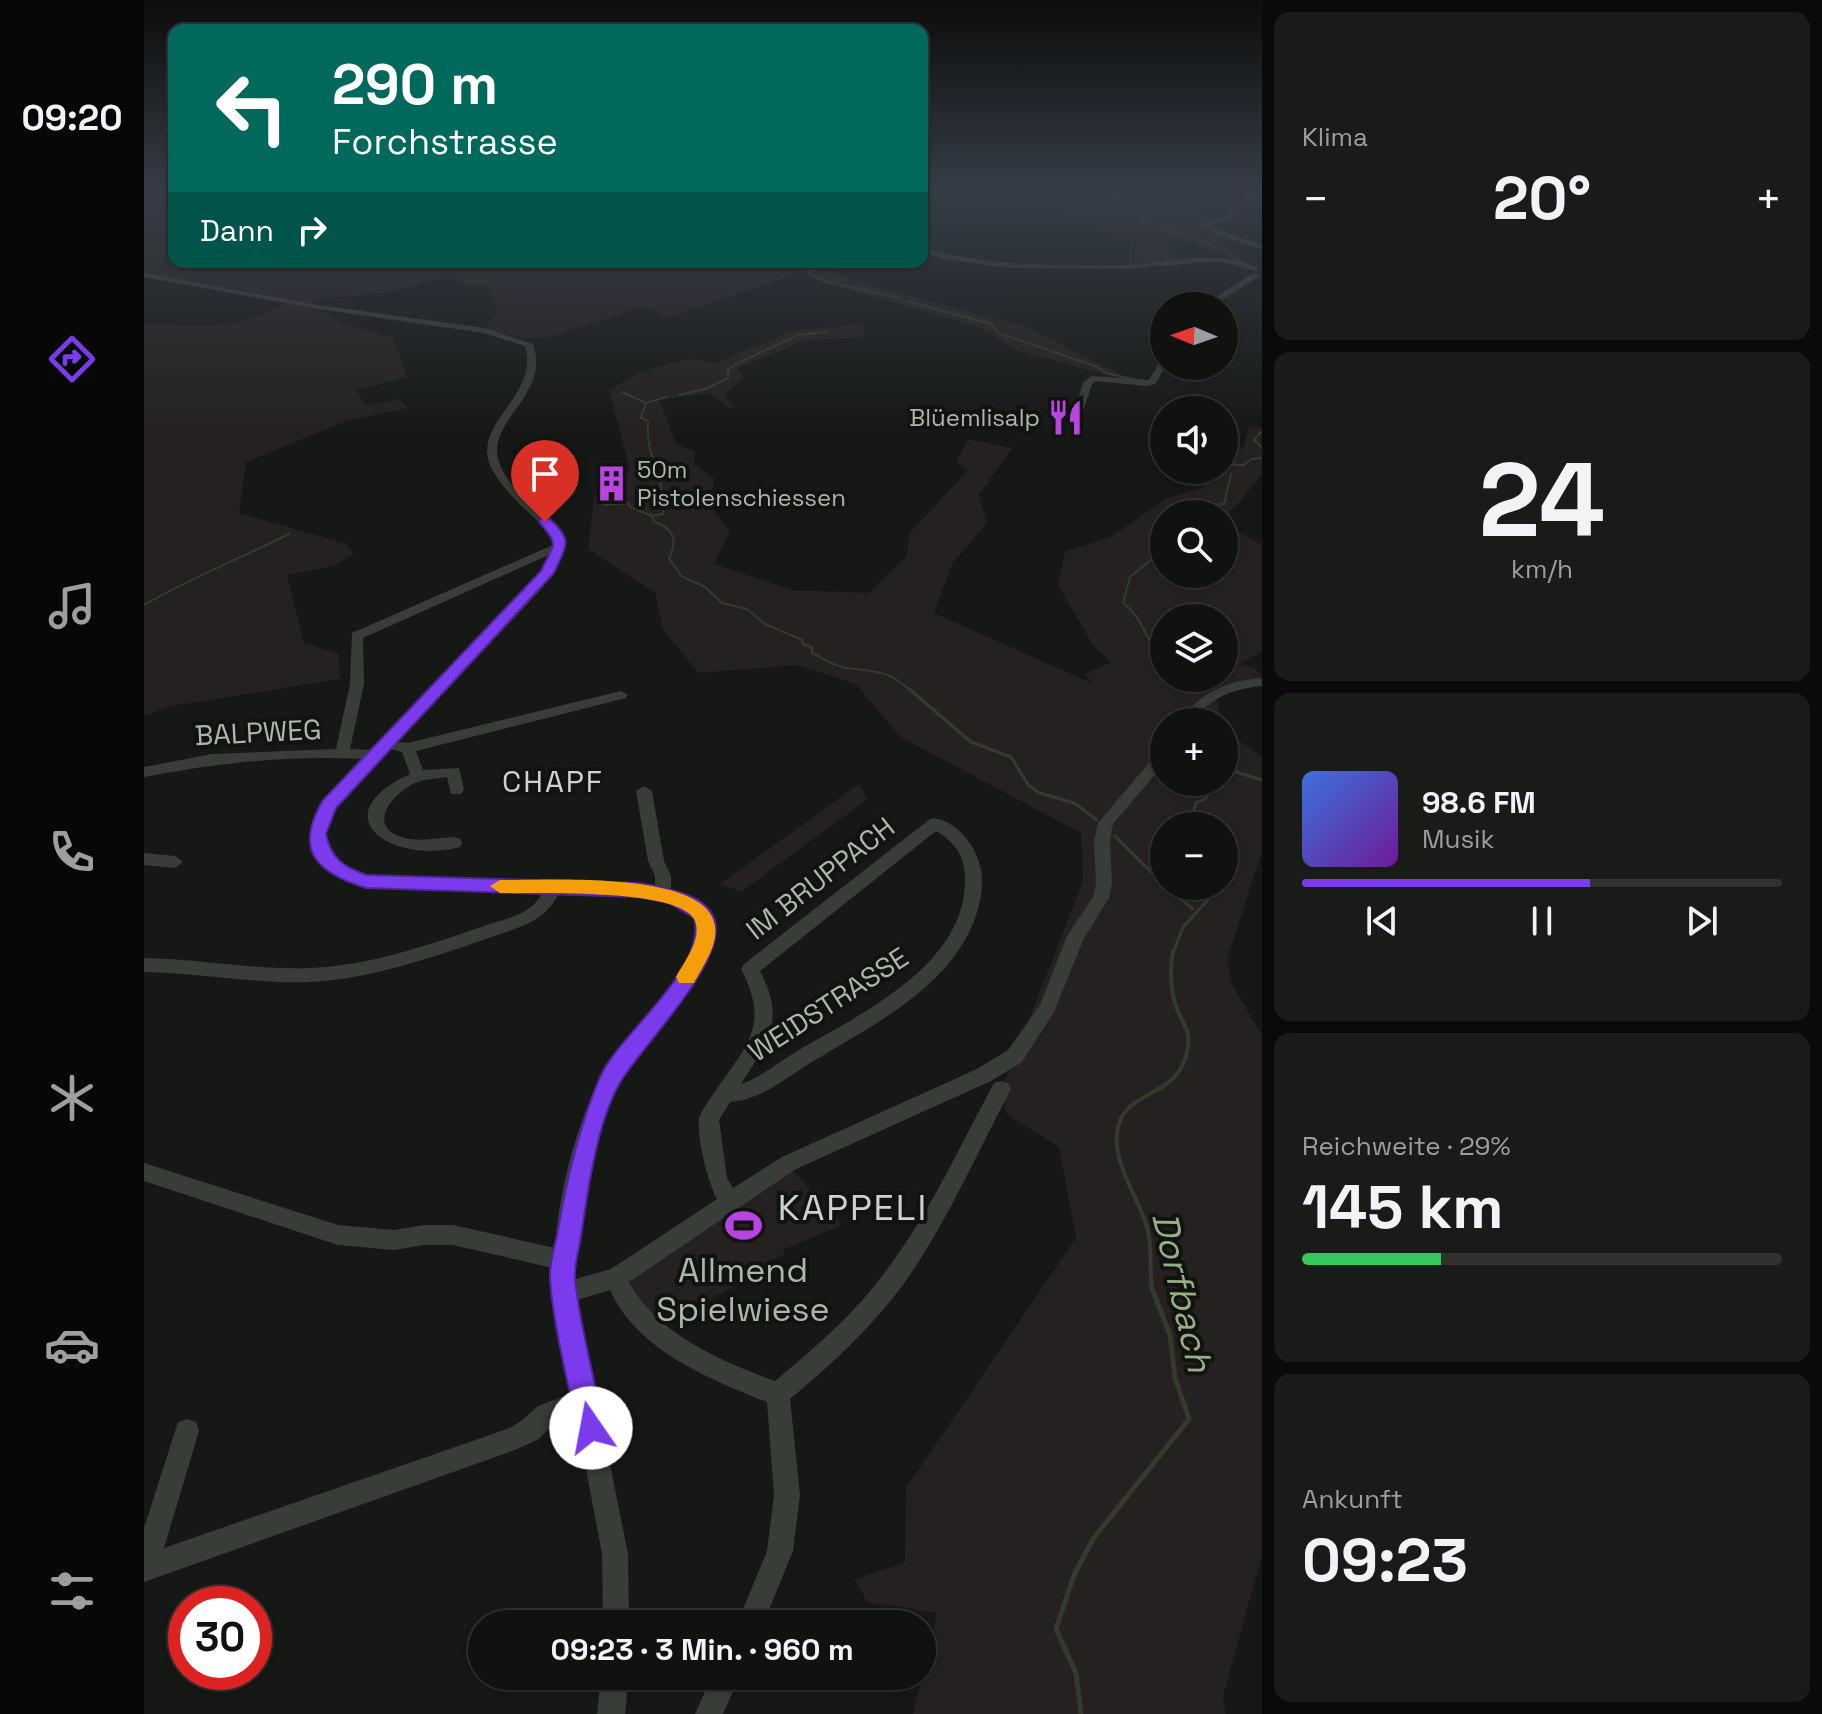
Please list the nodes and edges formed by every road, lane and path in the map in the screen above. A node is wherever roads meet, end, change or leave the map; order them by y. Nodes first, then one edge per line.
1 (1259, 272) edge
2 (144, 275) edge
3 (1228, 292) edge
4 (1153, 380) edge
5 (1079, 412) dead end
6 (560, 546) junction
7 (1262, 682) edge
8 (621, 695) dead end
9 (1195, 708) edge
10 (408, 748) junction
11 (381, 750) junction
12 (342, 753) junction
13 (1150, 771) edge
14 (144, 772) edge
15 (418, 776) junction
16 (456, 790) dead end
17 (644, 791) dead end
18 (935, 823) joint
19 (454, 843) dead end
20 (144, 859) edge
21 (175, 862) dead end
22 (553, 887) junction
23 (663, 893) junction
24 (145, 967) edge
25 (1001, 1089) dead end
26 (725, 1094) junction
27 (144, 1172) edge
28 (729, 1200) junction
29 (564, 1260) junction
30 (616, 1278) junction
31 (564, 1293) junction
32 (778, 1394) junction
33 (584, 1401) junction
34 (187, 1431) dead end
35 (144, 1568) edge
36 (616, 1610) edge
37 (756, 1610) edge
38 (614, 1690) edge
39 (720, 1690) edge
40 (611, 1714) edge
41 (709, 1714) edge

1 - 3 street
2 - 6 street
4 - 5 street
6 - 11 street
6 - 12 street
7 - 9 street
8 - 10 street
10 - 11 street, BALPWEG
10 - 15 street
11 - 12 street, BALPWEG
11 - 22 street
12 - 14 street, BALPWEG
13 - 28 street
15 - 16 street
15 - 19 street
17 - 23 street
18 - 26 street, IM BRUPPACH
18 - 26 street, WEIDSTRASSE
20 - 21 street
22 - 23 street
22 - 24 street
23 - 29 street
25 - 32 street
26 - 28 street, IM BRUPPACH
27 - 29 street
28 - 30 street
29 - 31 street
30 - 31 street
30 - 32 street
31 - 33 street
32 - 37 street
33 - 35 street
33 - 36 street
34 - 35 street
38 - 40 street
39 - 41 street

